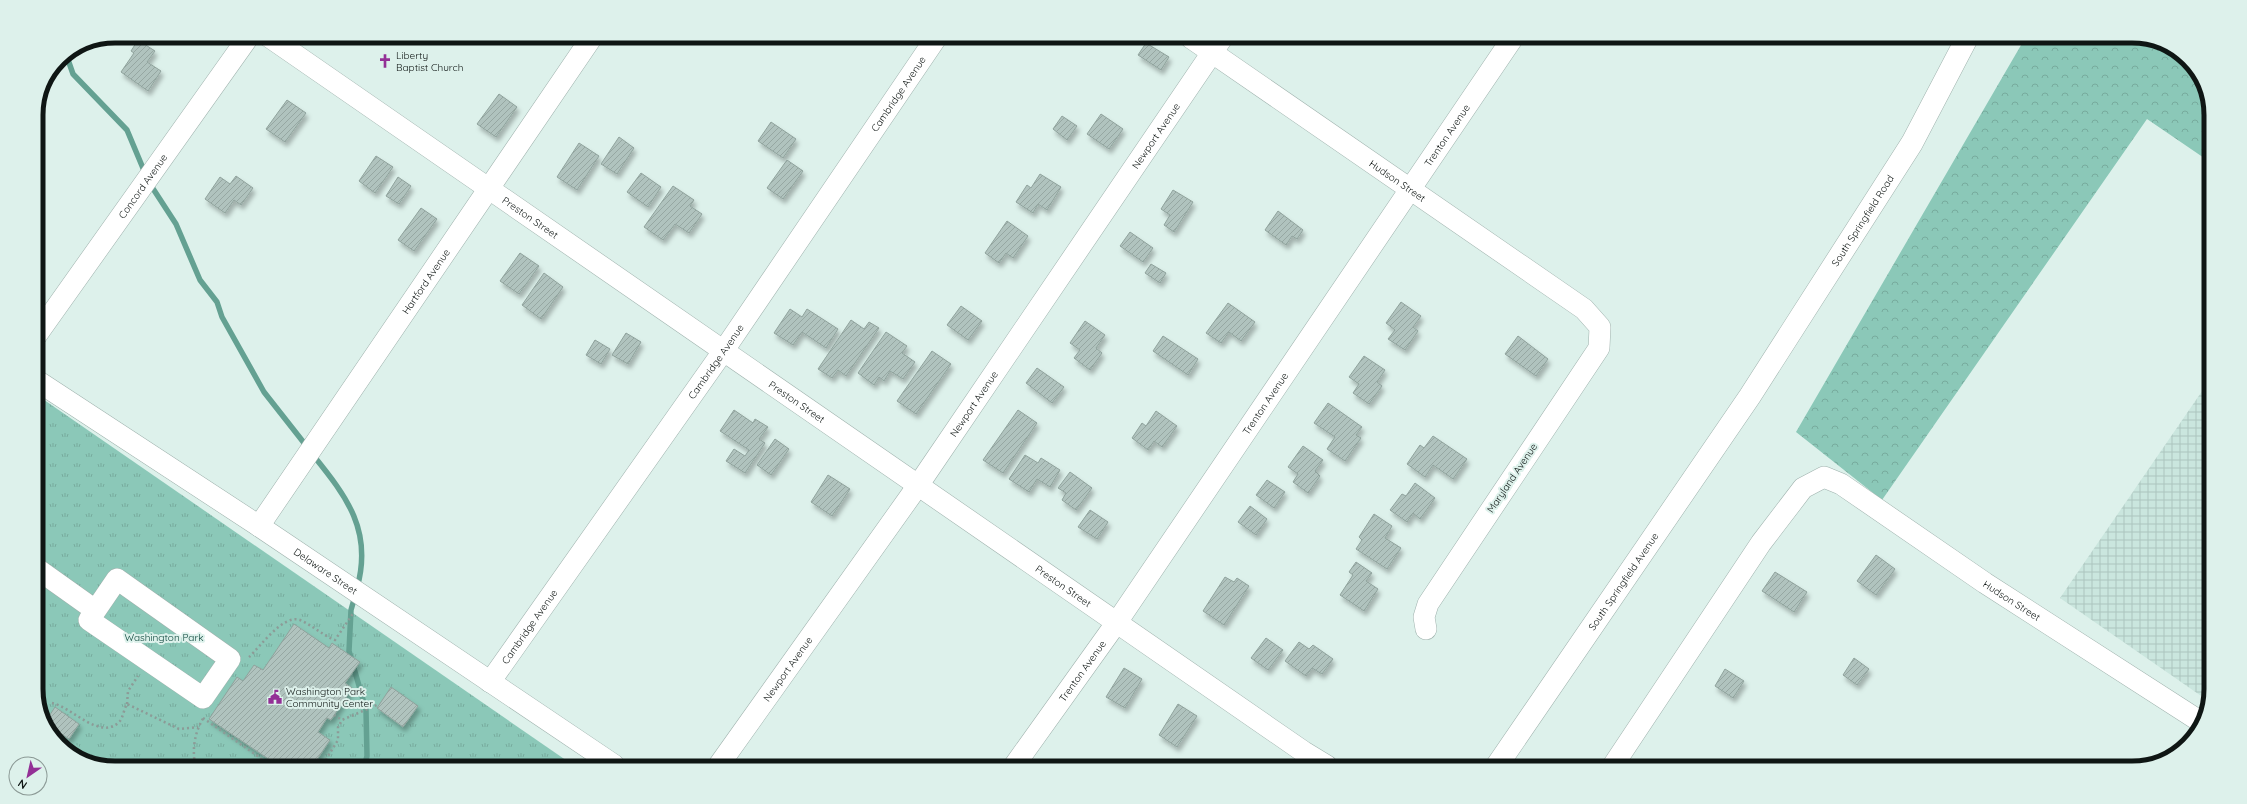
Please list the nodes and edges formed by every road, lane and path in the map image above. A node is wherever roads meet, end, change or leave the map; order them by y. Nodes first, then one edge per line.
1 (243, 43) edge
2 (278, 43) edge
3 (588, 43) edge
4 (933, 43) edge
5 (1509, 43) edge
6 (1964, 43) edge
7 (1217, 45) edge
8 (1409, 188) junction
9 (489, 189) junction
10 (43, 326) edge
11 (1600, 327) joint
12 (724, 350) junction
13 (43, 385) edge
14 (1750, 396) joint
15 (919, 484) junction
16 (258, 526) junction
17 (43, 573) edge
18 (96, 610) junction
19 (349, 619) dead end
20 (1117, 622) junction
21 (1426, 629) dead end
22 (148, 661) junction
23 (245, 661) dead end
24 (490, 682) junction
25 (52, 703) dead end
26 (127, 704) junction
27 (379, 704) dead end
28 (208, 712) dead end
29 (334, 715) dead end
30 (203, 718) junction
31 (342, 720) junction
32 (2197, 720) edge
33 (198, 727) junction
34 (194, 761) edge
35 (264, 761) edge
36 (325, 761) edge
37 (608, 761) edge
38 (722, 761) edge
39 (1018, 761) edge
40 (1319, 761) edge
41 (1500, 761) edge
42 (1616, 761) edge

1 - 10 street, Concord Avenue
2 - 9 street, Preston Street
3 - 9 street, Hartford Avenue
4 - 12 street, Cambridge Avenue
5 - 8 street, Trenton Avenue
6 - 14 main road, South Springfield Road
7 - 8 street, Hudson Street
7 - 15 street, Newport Avenue
8 - 11 street, Hudson Street
8 - 20 street, Trenton Avenue
9 - 12 street, Preston Street
9 - 16 street, Hartford Avenue
11 - 21 street, Maryland Avenue
12 - 15 street, Preston Street
12 - 24 street, Cambridge Avenue
13 - 16 street, Delaware Street
14 - 41 main road, South Springfield Avenue
15 - 20 street, Preston Street
15 - 38 street, Newport Avenue
16 - 24 street, Delaware Street
17 - 18 street
18 - 22 street
18 - 22 street
19 - 23 path
20 - 39 street, Trenton Avenue
20 - 40 street, Preston Street
22 - 26 path
24 - 37 street, Delaware Street
25 - 26 path
26 - 33 path
27 - 31 path
28 - 30 path
29 - 31 path
30 - 33 path
30 - 35 path
31 - 36 path
32 - 42 street, Hudson Street
33 - 34 path

